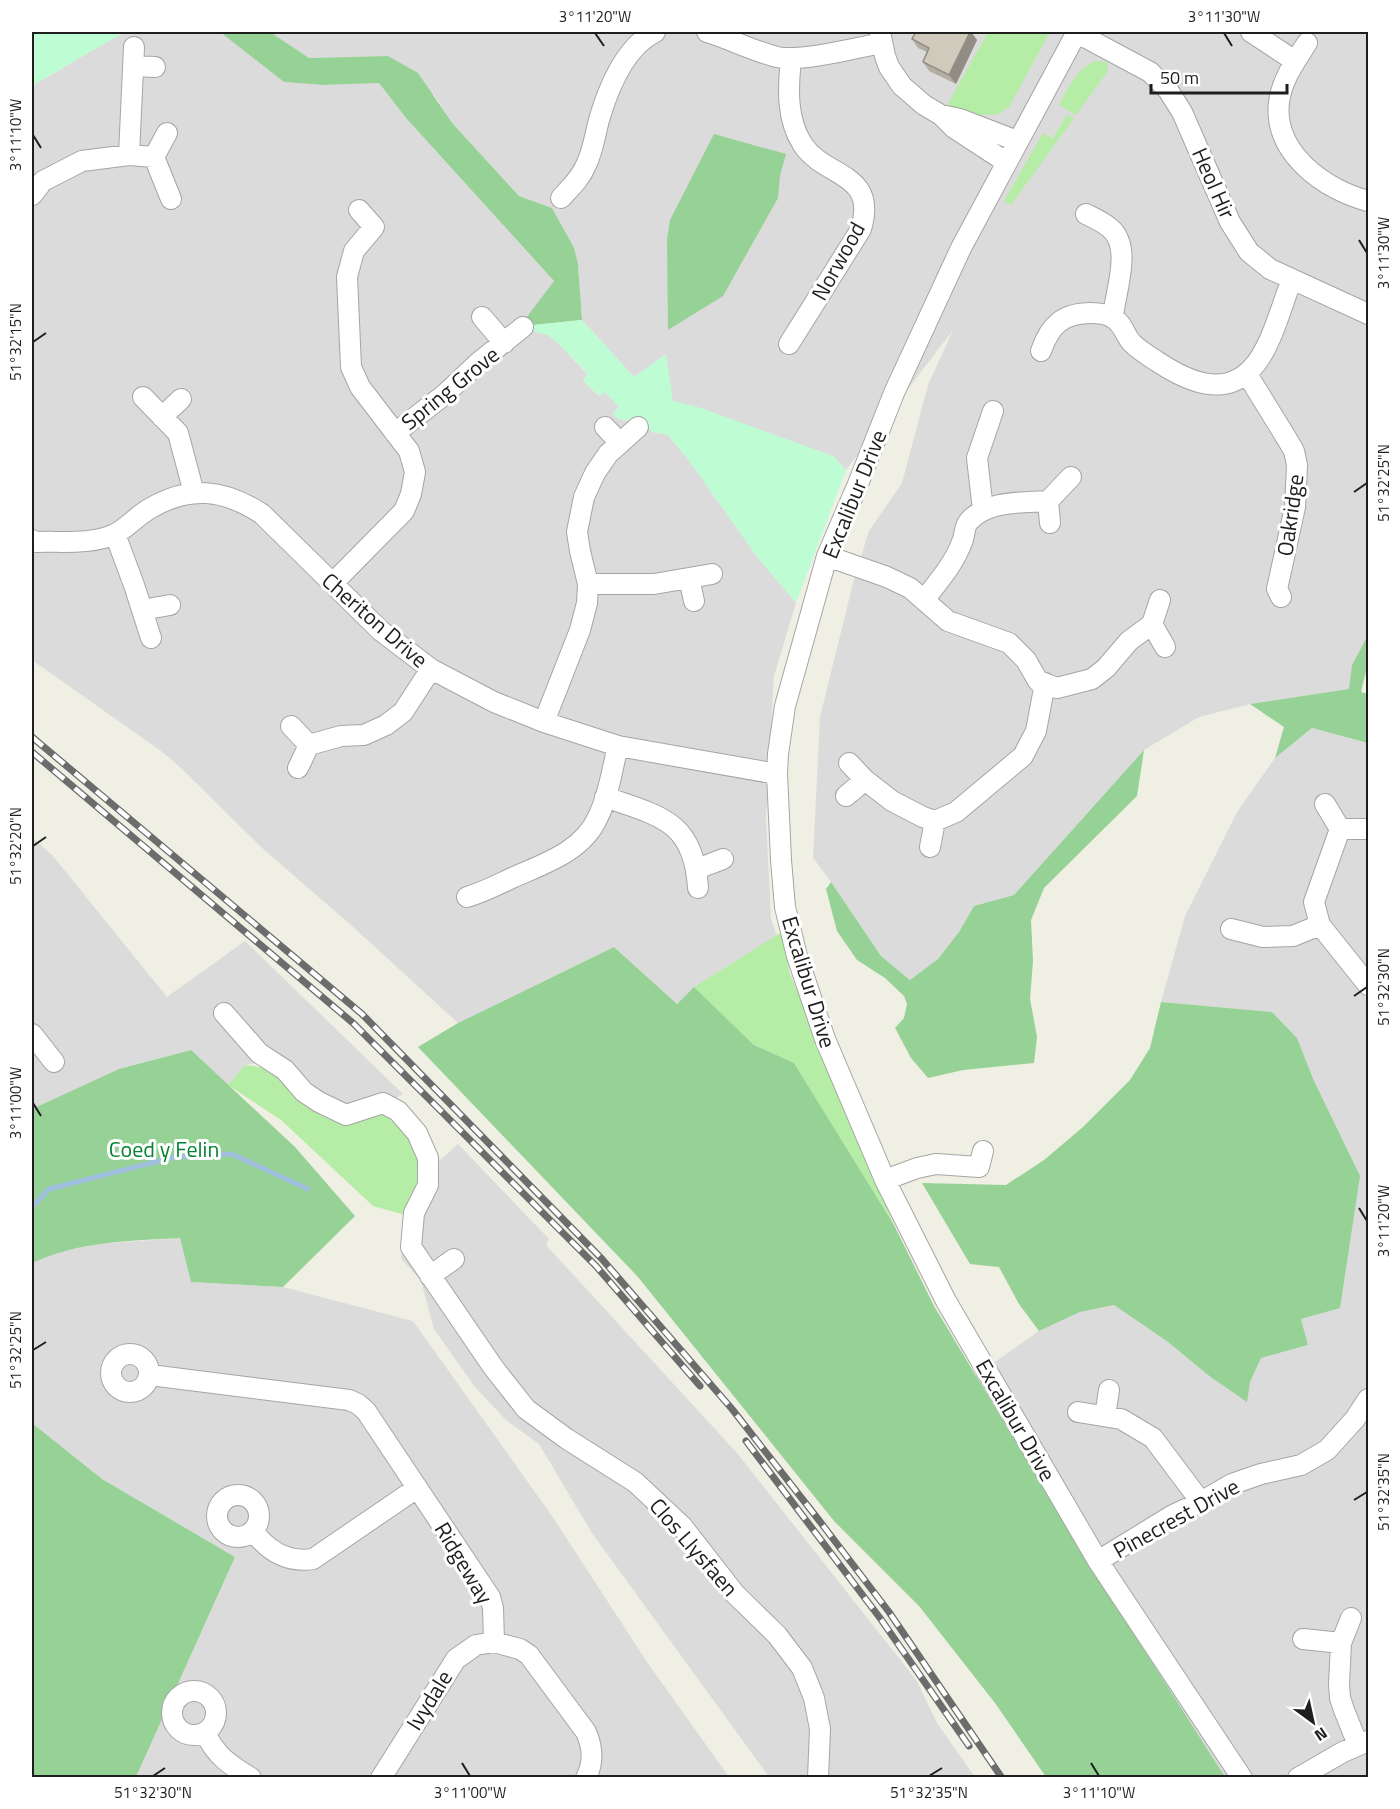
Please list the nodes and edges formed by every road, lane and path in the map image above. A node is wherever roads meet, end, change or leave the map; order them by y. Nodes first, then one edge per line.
1 (655, 32) edge
2 (707, 32) edge
3 (1078, 32) edge
4 (1251, 32) edge
5 (881, 37) edge
6 (1306, 43) dead end
7 (791, 58) junction
8 (1295, 61) junction
9 (156, 67) dead end
10 (941, 115) junction
11 (166, 133) dead end
12 (1017, 141) junction
13 (129, 155) junction
14 (154, 157) junction
15 (1006, 162) junction
16 (32, 195) edge
17 (561, 198) dead end
18 (171, 199) dead end
19 (1368, 201) edge
20 (359, 210) dead end
21 (1086, 214) dead end
22 (1292, 279) junction
23 (1368, 314) edge
24 (482, 317) dead end
25 (1113, 317) junction
26 (523, 327) dead end
27 (504, 342) junction
28 (789, 344) dead end
29 (1041, 351) dead end
30 (1247, 374) junction
31 (143, 397) dead end
32 (181, 399) dead end
33 (993, 411) dead end
34 (162, 417) junction
35 (605, 427) dead end
36 (638, 427) dead end
37 (395, 432) junction
38 (620, 442) junction
39 (1071, 477) dead end
40 (194, 493) junction
41 (1048, 501) junction
42 (983, 510) junction
43 (1050, 523) dead end
44 (115, 534) junction
45 (32, 540) edge
46 (827, 556) junction
47 (712, 574) dead end
48 (689, 578) junction
49 (333, 583) junction
50 (588, 584) junction
51 (1281, 597) dead end
52 (924, 600) junction
53 (1160, 600) dead end
54 (694, 601) dead end
55 (170, 605) dead end
56 (142, 610) junction
57 (1152, 624) junction
58 (151, 638) dead end
59 (1165, 647) dead end
60 (431, 669) junction
61 (1045, 683) junction
62 (544, 722) junction
63 (291, 726) dead end
64 (309, 745) junction
65 (618, 746) junction
66 (849, 763) dead end
67 (298, 768) dead end
68 (777, 774) junction
69 (865, 780) junction
70 (846, 796) dead end
71 (605, 797) junction
72 (1325, 804) dead end
73 (934, 821) junction
74 (1340, 829) junction
75 (1368, 829) edge
76 (930, 847) dead end
77 (723, 859) dead end
78 (467, 897) dead end
79 (1320, 926) junction
80 (1231, 929) dead end
81 (1368, 985) edge
82 (224, 1013) dead end
83 (32, 1034) edge
84 (54, 1062) dead end
85 (983, 1151) dead end
86 (885, 1180) junction
87 (454, 1259) dead end
88 (430, 1276) junction
89 (150, 1375) dead end
90 (1109, 1390) dead end
91 (1368, 1399) edge
92 (1078, 1412) dead end
93 (1105, 1416) junction
94 (417, 1488) junction
95 (1201, 1502) junction
96 (253, 1531) dead end
97 (1098, 1561) junction
98 (1351, 1618) dead end
99 (1303, 1639) dead end
100 (494, 1642) junction
101 (1341, 1643) junction
102 (205, 1732) dead end
103 (1363, 1743) edge
104 (251, 1778) edge
105 (381, 1778) edge
106 (586, 1778) edge
107 (818, 1778) edge
108 (1242, 1778) edge
109 (1298, 1778) edge

1 - 17 street
2 - 7 street
3 - 12 street, Excalibur Drive
3 - 22 street, Heol Hir
4 - 8 street
5 - 7 street
5 - 10 street
6 - 8 street
7 - 28 street, Norwood
8 - 19 street
9 - 13 street
10 - 12 street
10 - 15 street
11 - 14 street
12 - 15 street, Excalibur Drive
13 - 14 street
13 - 16 street
14 - 18 street
15 - 46 street, Excalibur Drive
20 - 37 street, Spring Grove
21 - 25 street
22 - 23 street, Heol Hir
22 - 30 street
24 - 27 street, Spring Grove
25 - 29 street
25 - 30 street
26 - 27 street, Spring Grove
27 - 37 street, Spring Grove
30 - 51 street, Oakridge
31 - 34 street
32 - 34 street
33 - 42 street
34 - 40 street
35 - 38 street
36 - 38 street
37 - 49 street, Spring Grove
38 - 50 street
39 - 41 street
40 - 44 street, Cheriton Drive
40 - 49 street, Cheriton Drive
41 - 42 street
41 - 43 street
42 - 52 street
44 - 45 street, Cheriton Drive
44 - 56 street
46 - 52 street
46 - 68 street, Excalibur Drive
47 - 48 street
48 - 50 street
48 - 54 street
49 - 60 street, Cheriton Drive
50 - 62 street
52 - 61 street
53 - 57 street
55 - 56 street
56 - 58 street
57 - 59 street
57 - 61 street
60 - 62 street, Cheriton Drive
60 - 64 street
61 - 73 street
62 - 65 street, Cheriton Drive
63 - 64 street
64 - 67 street
65 - 68 street, Cheriton Drive
65 - 71 street
66 - 69 street
68 - 86 street, Excalibur Drive
69 - 70 street
69 - 73 street
71 - 77 street
71 - 78 street
72 - 74 street
73 - 76 street
74 - 75 street
74 - 79 street
79 - 80 street
79 - 81 street
82 - 88 street, Clos Llysfaen
83 - 84 street
85 - 86 street
86 - 97 street, Excalibur Drive
87 - 88 street
88 - 107 street, Clos Llysfaen
89 - 94 street, Ridgeway
90 - 93 street
91 - 95 street, Pinecrest Drive
92 - 93 street
93 - 95 street
94 - 96 street
94 - 100 street, Ridgeway
95 - 97 street, Pinecrest Drive
97 - 108 street, Excalibur Drive
98 - 101 street
99 - 101 street
100 - 105 street, Ivydale
100 - 106 street
101 - 103 street
102 - 104 street
103 - 109 street

